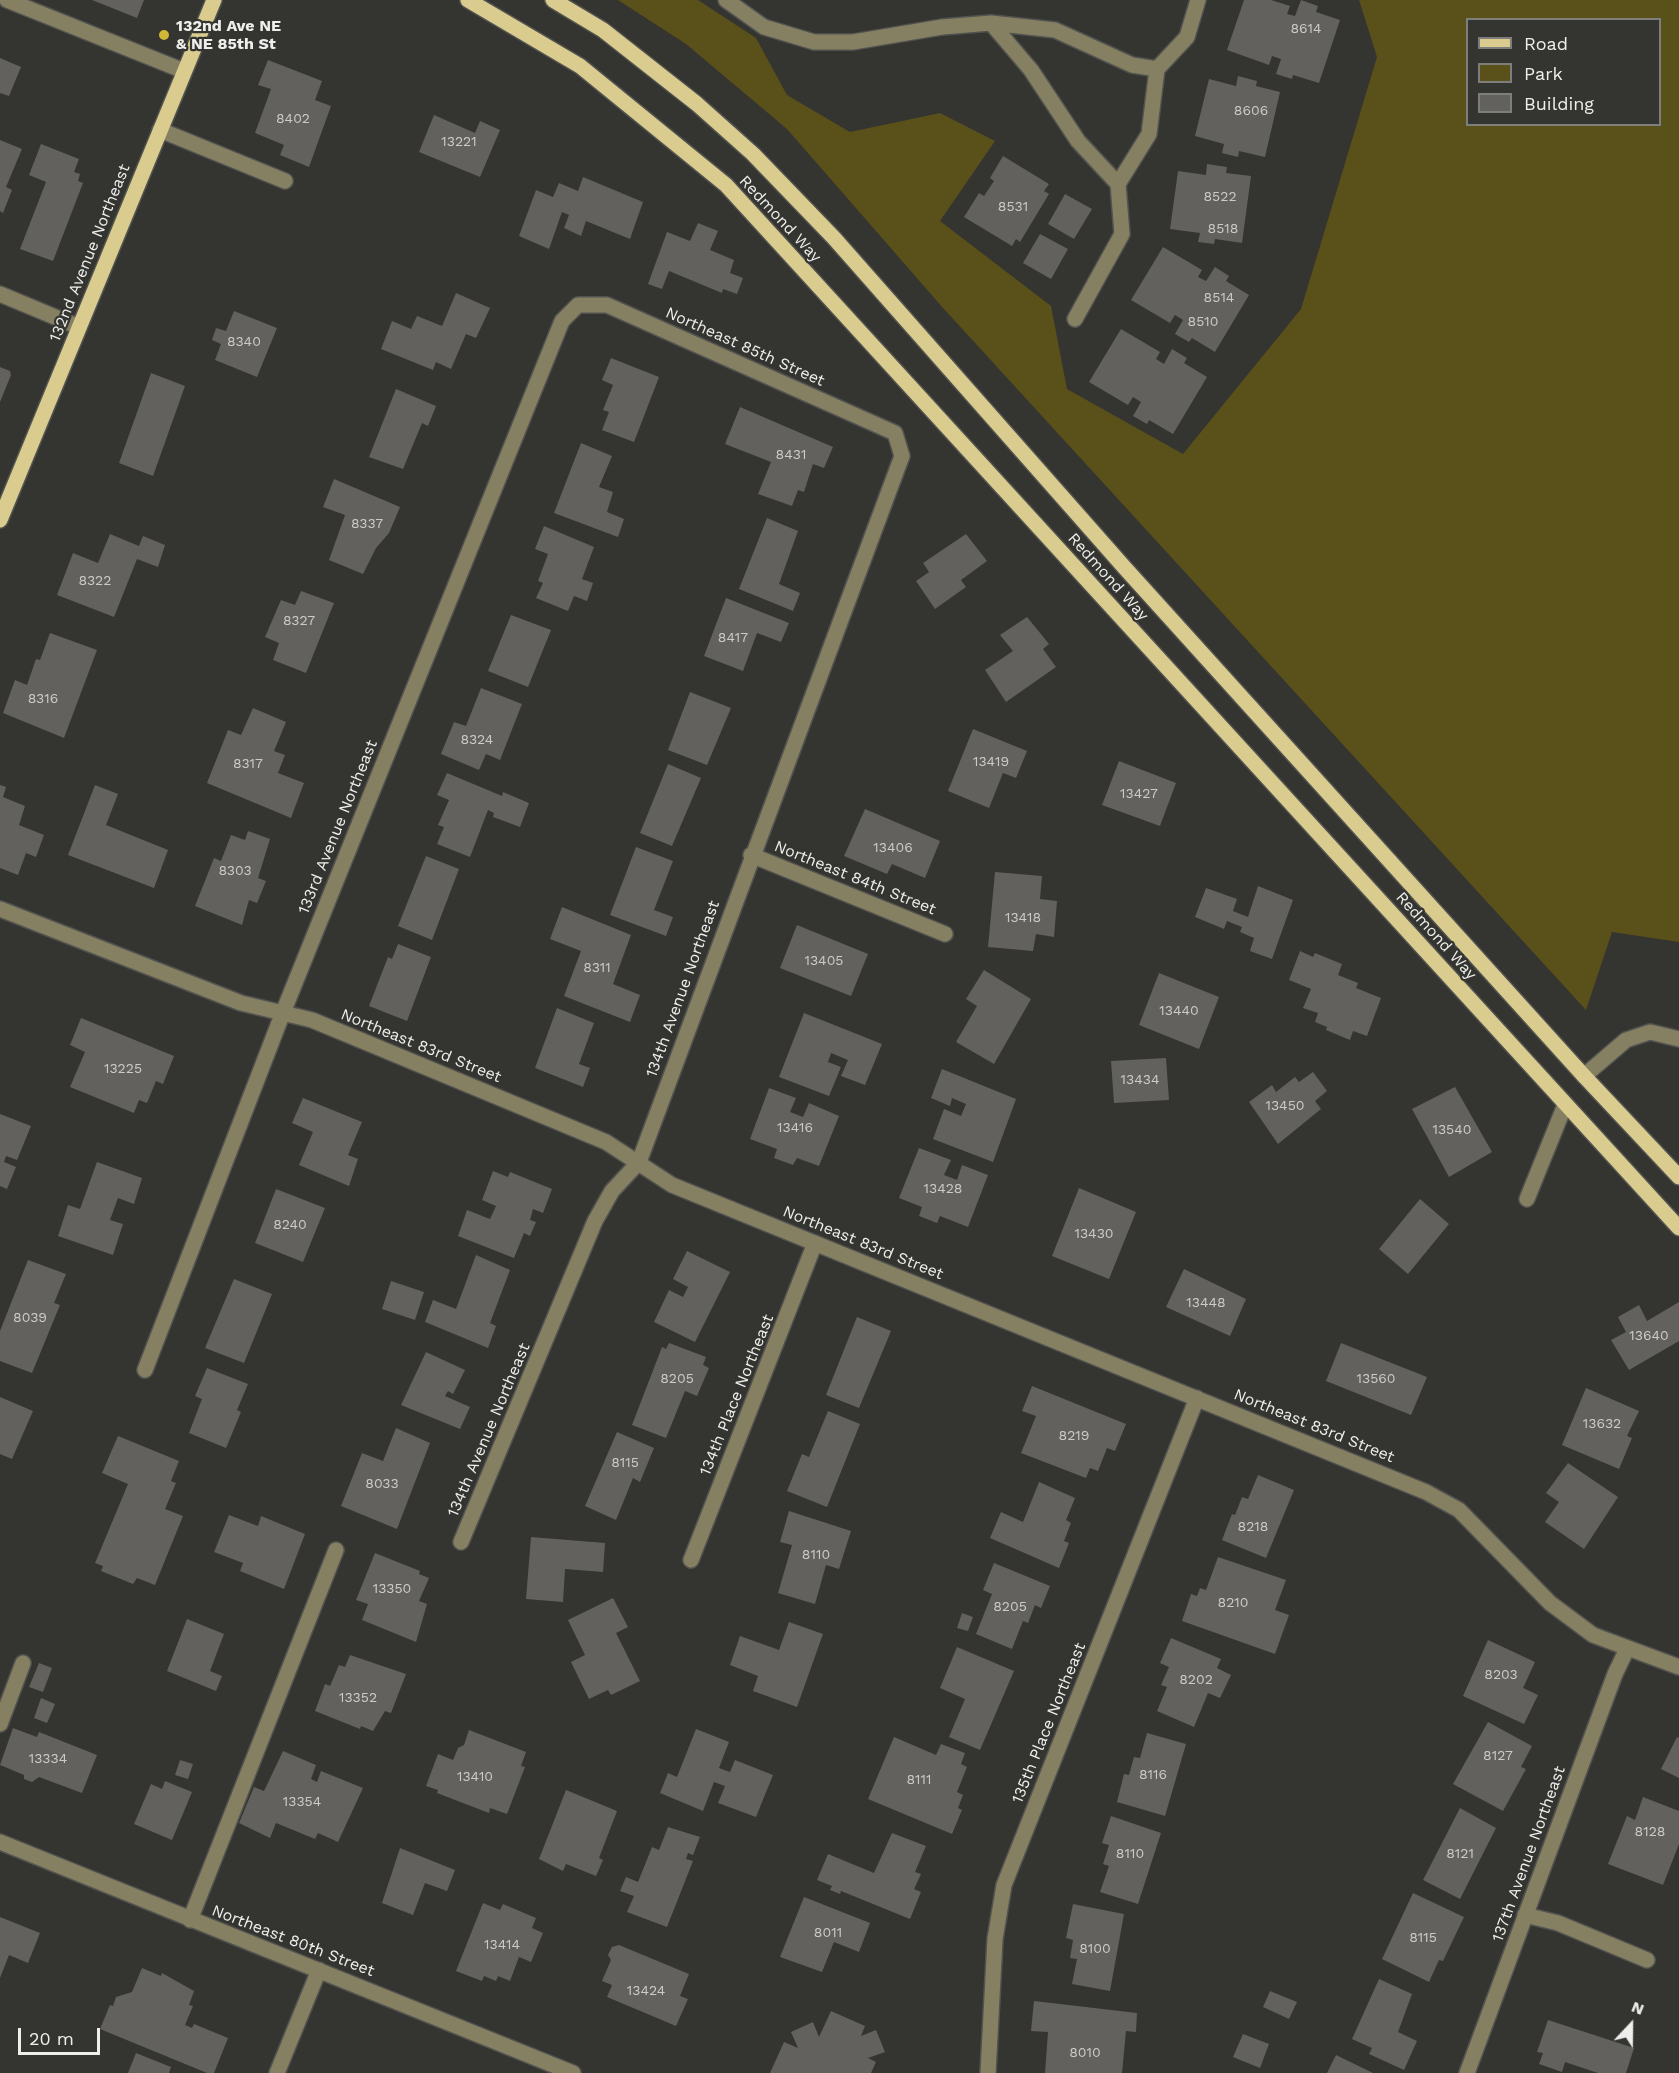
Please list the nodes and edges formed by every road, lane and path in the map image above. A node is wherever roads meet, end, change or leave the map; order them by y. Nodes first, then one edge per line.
1 (7, 0) edge
2 (214, 0) edge
3 (468, 0) edge
4 (553, 0) edge
5 (726, 0) edge
6 (1198, 0) edge
7 (991, 23) junction
8 (1157, 69) junction
9 (184, 71) junction
10 (160, 130) junction
11 (285, 181) dead end
12 (1118, 184) junction
13 (0, 294) edge
14 (578, 304) joint
15 (1075, 319) dead end
16 (79, 327) junction
17 (895, 433) joint
18 (0, 520) edge
19 (751, 855) junction
20 (0, 909) edge
21 (945, 934) dead end
22 (282, 1015) junction
23 (1679, 1039) edge
24 (1584, 1076) junction
25 (1565, 1106) junction
26 (639, 1161) junction
27 (1679, 1177) edge
28 (1527, 1199) dead end
29 (1679, 1228) edge
30 (815, 1243) junction
31 (145, 1370) dead end
32 (1197, 1398) junction
33 (461, 1542) dead end
34 (336, 1550) dead end
35 (691, 1560) dead end
36 (1628, 1648) junction
37 (23, 1663) dead end
38 (1679, 1667) edge
39 (0, 1724) edge
40 (0, 1842) edge
41 (1525, 1915) junction
42 (190, 1920) junction
43 (1647, 1960) dead end
44 (319, 1970) junction
45 (277, 2073) edge
46 (573, 2073) edge
47 (988, 2073) edge
48 (1467, 2073) edge

1 - 9 street
2 - 9 main road, 132nd Avenue Northeast
3 - 25 main road, Redmond Way
4 - 24 main road, Redmond Way
5 - 7 street
6 - 8 street
7 - 8 street
7 - 12 street
8 - 12 street
9 - 10 main road, 132nd Avenue Northeast
10 - 11 street
10 - 16 main road, 132nd Avenue Northeast
12 - 15 street
13 - 16 street
14 - 17 street, Northeast 85th Street
14 - 22 street, 133rd Avenue Northeast
16 - 18 main road, 132nd Avenue Northeast
17 - 19 street, 134th Avenue Northeast
19 - 21 street, Northeast 84th Street
19 - 26 street, 134th Avenue Northeast
20 - 22 street, Northeast 83rd Street
22 - 26 street, Northeast 83rd Street
22 - 31 street, 133rd Avenue Northeast
23 - 24 street
24 - 27 main road, Redmond Way
25 - 28 street
25 - 29 main road, Redmond Way
26 - 30 street, Northeast 83rd Street
26 - 33 street, 134th Avenue Northeast
30 - 32 street, Northeast 83rd Street
30 - 35 street, 134th Place Northeast
32 - 36 street, Northeast 83rd Street
32 - 47 street, 135th Place Northeast
34 - 42 street
36 - 38 street, Northeast 83rd Street
36 - 41 street, 137th Avenue Northeast
37 - 39 street
40 - 42 street, Northeast 80th Street
41 - 43 street
41 - 48 street, 137th Avenue Northeast
42 - 44 street, Northeast 80th Street
44 - 45 street
44 - 46 street, Northeast 80th Street

